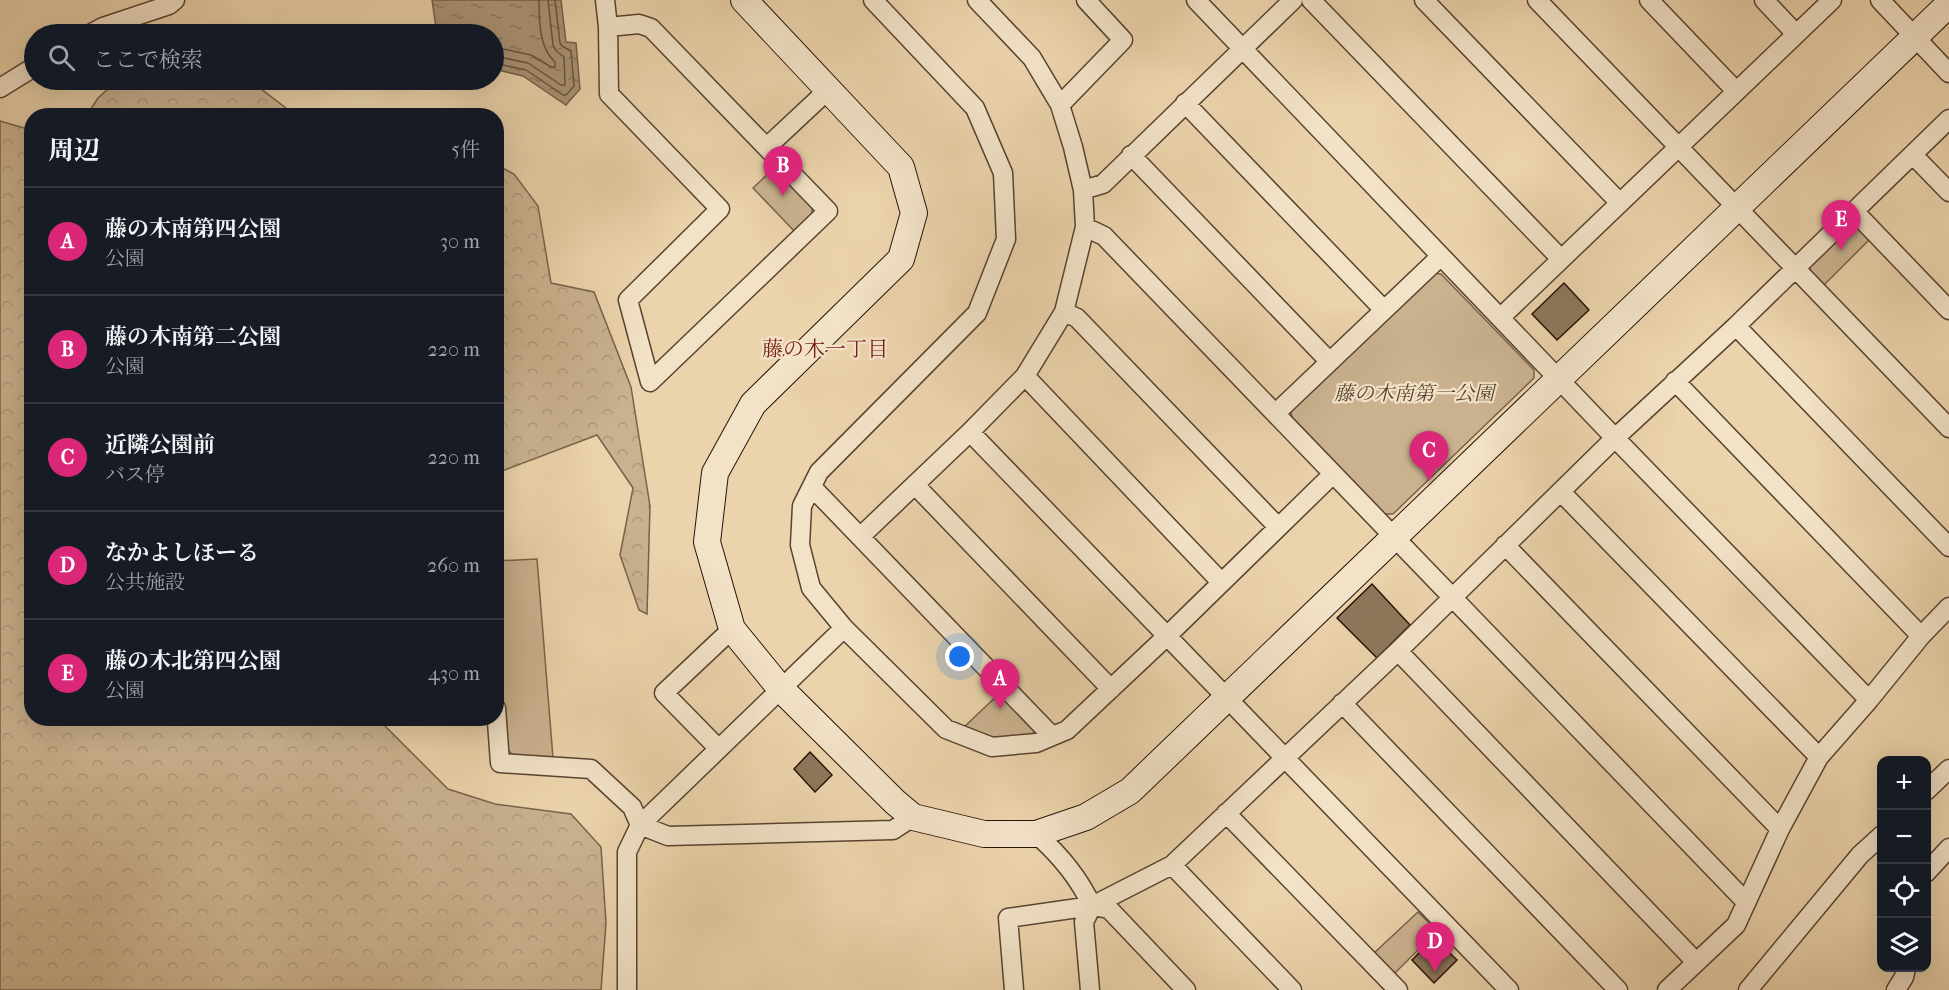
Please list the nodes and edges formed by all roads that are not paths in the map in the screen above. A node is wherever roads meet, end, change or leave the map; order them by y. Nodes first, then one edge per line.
1 (175, 0) edge
2 (606, 0) edge
3 (744, 0) edge
4 (873, 0) edge
5 (976, 0) edge
6 (1086, 0) edge
7 (1196, 0) edge
8 (1293, 0) edge
9 (1311, 0) edge
10 (1424, 0) edge
11 (1537, 0) edge
12 (1650, 0) edge
13 (1764, 0) edge
14 (1832, 0) edge
15 (1880, 0) edge
16 (1949, 4) edge
17 (112, 24) edge
18 (608, 27) junction
19 (1796, 34) junction
20 (1915, 36) junction
21 (1241, 48) junction
22 (24, 73) edge
23 (1949, 73) edge
24 (0, 88) edge
25 (829, 89) junction
26 (1736, 91) junction
27 (1185, 103) junction
28 (1060, 105) junction
29 (1949, 119) edge
30 (767, 147) junction
31 (1679, 147) junction
32 (1131, 155) junction
33 (1913, 155) junction
34 (1083, 190) junction
35 (1949, 192) edge
36 (1620, 203) junction
37 (1736, 208) junction
38 (1854, 211) junction
39 (1085, 226) junction
40 (1441, 256) junction
41 (1562, 259) junction
42 (1794, 268) junction
43 (1384, 310) junction
44 (1949, 310) edge
45 (1064, 312) junction
46 (1500, 318) junction
47 (1736, 326) junction
48 (1329, 361) junction
49 (1025, 376) junction
50 (1559, 378) junction
51 (1675, 381) junction
52 (1276, 413) junction
53 (1949, 429) edge
54 (970, 432) junction
55 (1615, 438) junction
56 (1333, 474) junction
57 (915, 485) junction
58 (812, 487) junction
59 (1562, 492) junction
60 (1278, 527) junction
61 (861, 536) junction
62 (1394, 537) junction
63 (1505, 545) junction
64 (1949, 547) edge
65 (1221, 582) junction
66 (1452, 596) junction
67 (1949, 608) edge
68 (844, 627) junction
69 (732, 629) junction
70 (1167, 636) junction
71 (1921, 636) junction
72 (1398, 651) junction
73 (780, 688) junction
74 (1111, 689) junction
75 (1228, 698) junction
76 (1869, 700) junction
77 (1342, 704) junction
78 (497, 726) edge
79 (1052, 736) junction
80 (718, 748) junction
81 (1819, 757) junction
82 (1285, 758) junction
83 (1949, 769) edge
84 (1931, 786) edge
85 (1226, 813) junction
86 (914, 817) junction
87 (640, 825) junction
88 (1780, 828) junction
89 (1036, 834) junction
90 (1877, 839) edge
91 (1949, 848) edge
92 (1172, 865) junction
93 (1931, 868) edge
94 (1746, 902) junction
95 (1092, 906) junction
96 (1696, 962) junction
97 (1905, 972) edge
98 (1181, 988) edge
99 (627, 990) edge
100 (1014, 990) edge
101 (1090, 990) edge
102 (1292, 990) edge
103 (1398, 990) edge
104 (1509, 990) edge
105 (1618, 990) edge
106 (1666, 990) edge
107 (1748, 990) edge
108 (1896, 990) edge

1 - 17 street
2 - 18 street
3 - 25 street
4 - 58 street
5 - 28 street
6 - 28 street
7 - 21 street
8 - 21 street
9 - 41 street
10 - 36 street
11 - 31 street
12 - 26 street
13 - 19 street
14 - 19 street
15 - 20 street
16 - 20 street
18 - 30 street
18 - 30 street
19 - 26 street
20 - 23 street
20 - 37 street
21 - 27 street
21 - 40 street
22 - 24 street
25 - 30 street
25 - 69 street
26 - 31 street
27 - 32 street
27 - 43 street
28 - 34 street
29 - 33 street
31 - 36 street
31 - 37 street
32 - 34 street
32 - 48 street
33 - 35 street
33 - 38 street
34 - 39 street
36 - 41 street
37 - 42 street
37 - 50 street
38 - 42 street
38 - 44 street
39 - 45 street
39 - 52 street
40 - 43 street
40 - 46 street
41 - 46 street
42 - 47 street
42 - 53 street
43 - 48 street
45 - 49 street
45 - 60 street
46 - 50 street
47 - 51 street
47 - 64 street
48 - 52 street
49 - 54 street
49 - 65 street
50 - 55 street
50 - 62 street
51 - 55 street
51 - 71 street
52 - 56 street
54 - 57 street
54 - 70 street
55 - 59 street
55 - 76 street
56 - 60 street
56 - 62 street
57 - 61 street
57 - 74 street
58 - 61 street
58 - 68 street
59 - 63 street
59 - 81 street
60 - 65 street
61 - 79 street
62 - 66 street
62 - 75 street
63 - 66 street
63 - 88 street
65 - 70 street
66 - 72 street
66 - 94 street
67 - 71 street
68 - 73 street
68 - 79 street
69 - 73 street
69 - 80 street
70 - 74 street
70 - 75 street
71 - 76 street
72 - 77 street
72 - 96 street
73 - 80 street
73 - 86 street
74 - 79 street
75 - 82 street
75 - 89 street
76 - 81 street
77 - 82 street
77 - 105 street
78 - 87 street
80 - 87 street
81 - 88 street
82 - 85 street
82 - 104 street
83 - 84 street
85 - 92 street
85 - 103 street
86 - 87 street
86 - 89 street
87 - 99 street
88 - 94 street
89 - 95 street
90 - 107 street
91 - 93 street
92 - 95 street
92 - 102 street
94 - 96 street
95 - 98 street
95 - 100 street
95 - 101 street
96 - 106 street
97 - 108 street

